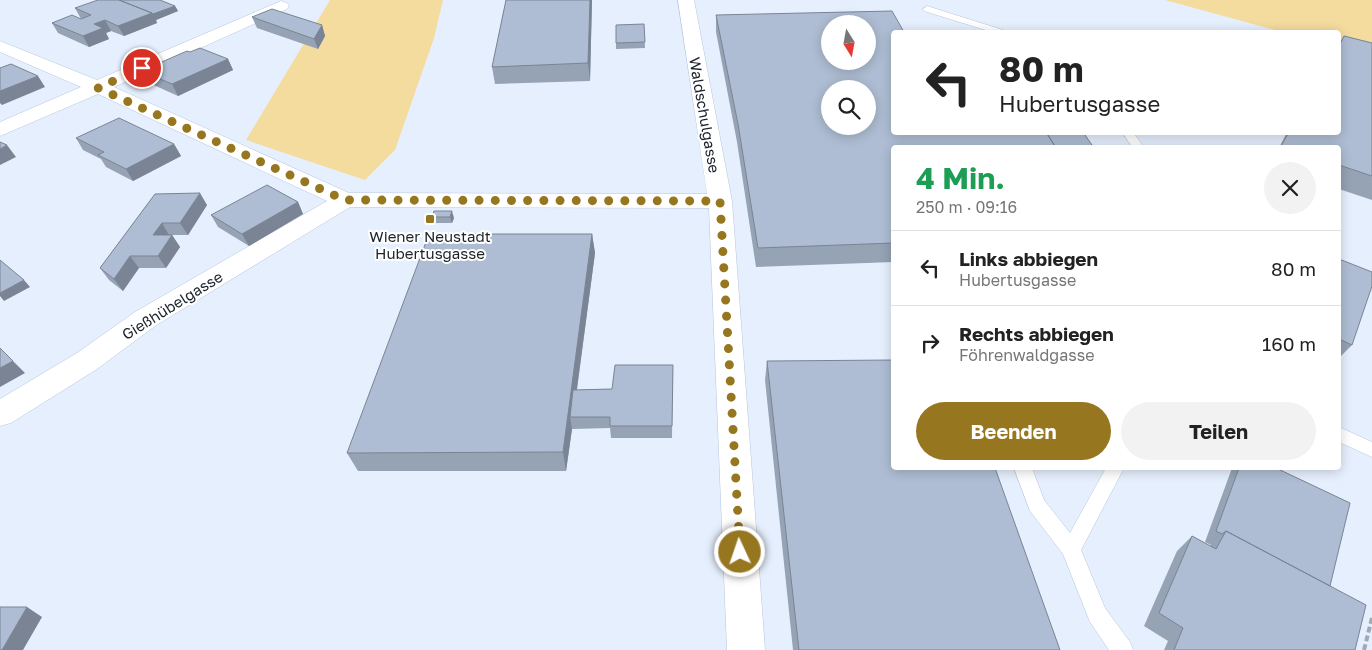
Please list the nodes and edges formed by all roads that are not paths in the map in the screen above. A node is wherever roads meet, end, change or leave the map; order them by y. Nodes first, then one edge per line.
1 (686, 0) edge
2 (281, 6) dead end
3 (927, 9) dead end
4 (994, 30) edge
5 (0, 46) edge
6 (98, 88) junction
7 (0, 130) edge
8 (1129, 135) edge
9 (1138, 145) edge
10 (345, 200) junction
11 (720, 201) junction
12 (0, 414) edge
13 (1341, 435) edge
14 (1372, 450) edge
15 (1024, 470) edge
16 (1114, 470) edge
17 (1071, 549) junction
18 (746, 650) edge
19 (1122, 650) edge

1 - 11 street, Waldschulgasse
2 - 6 street
3 - 4 lane
5 - 6 street
6 - 7 street
6 - 10 street
8 - 9 lane
10 - 11 street
10 - 12 street, Gießhübelgasse
11 - 18 street, Waldschulgasse
13 - 14 lane
15 - 17 lane
16 - 17 lane
17 - 19 lane

